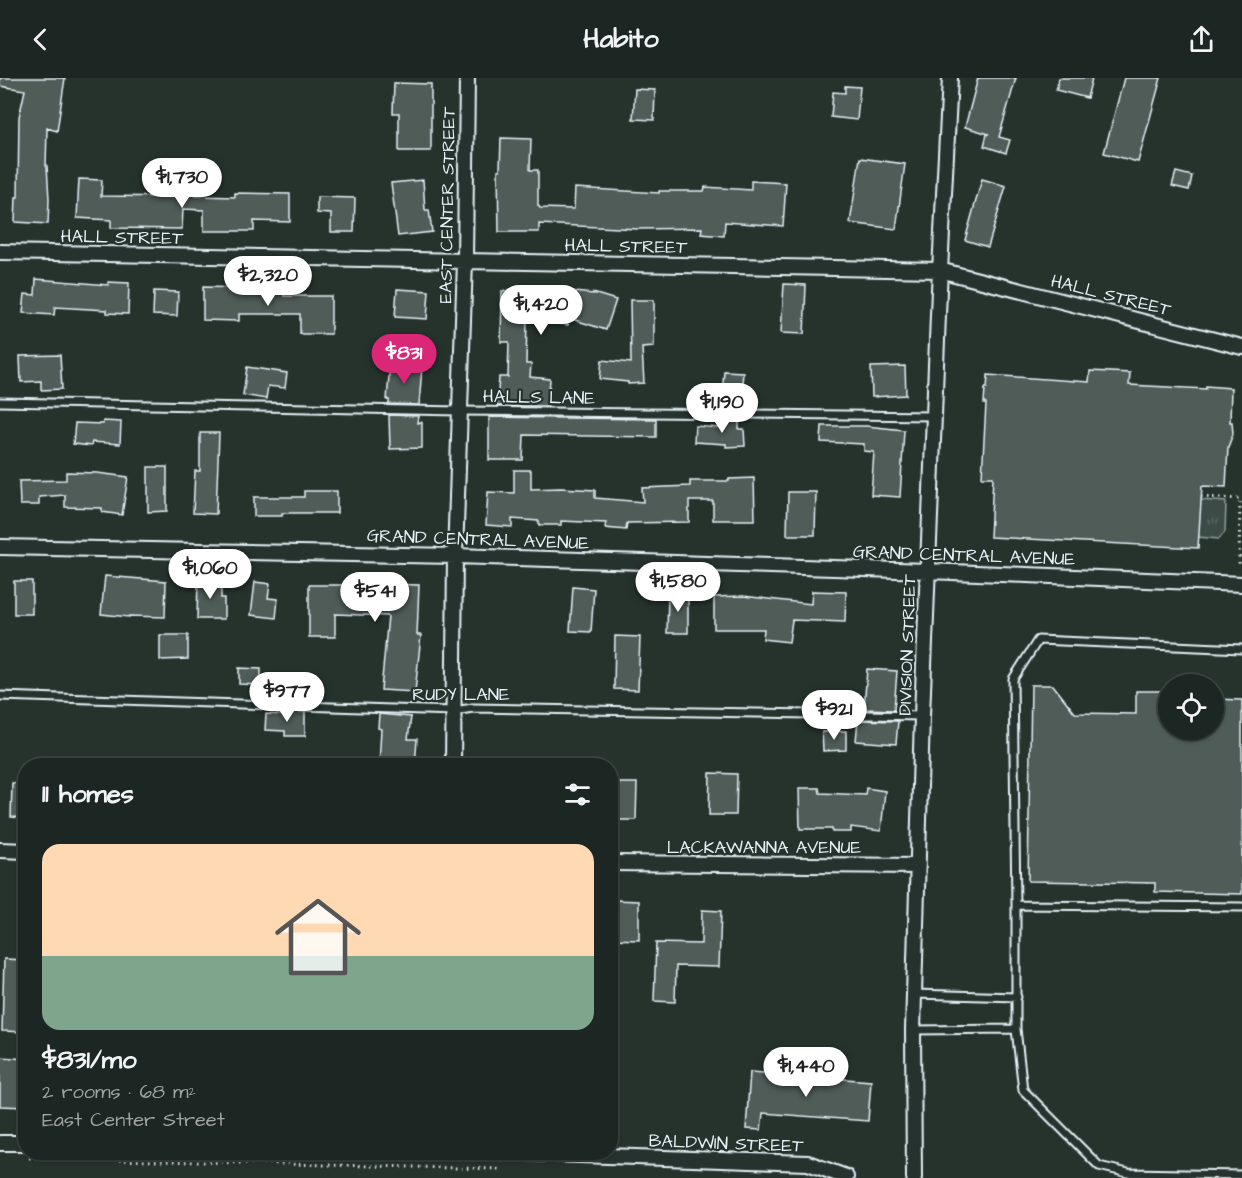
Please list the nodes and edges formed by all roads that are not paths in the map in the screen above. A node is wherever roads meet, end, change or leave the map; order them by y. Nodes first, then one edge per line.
1 (467, 78) edge
2 (950, 78) edge
3 (0, 252) edge
4 (465, 261) junction
5 (939, 270) junction
6 (1242, 347) edge
7 (0, 402) edge
8 (459, 411) junction
9 (934, 416) junction
10 (0, 547) edge
11 (455, 556) junction
12 (928, 571) junction
13 (1242, 584) edge
14 (1242, 649) edge
15 (0, 696) edge
16 (454, 711) junction
17 (922, 716) junction
18 (453, 758) edge
19 (0, 850) edge
20 (18, 851) edge
21 (618, 863) edge
22 (918, 866) junction
23 (1016, 904) junction
24 (1242, 907) edge
25 (914, 994) junction
26 (1017, 997) junction
27 (1016, 1029) junction
28 (913, 1030) junction
29 (0, 1143) edge
30 (18, 1143) edge
31 (618, 1156) edge
32 (1242, 1175) edge
33 (846, 1177) edge
34 (914, 1178) edge

1 - 4 street, EAST CENTER STREET
2 - 5 street, DIVISION STREET
3 - 4 street, HALL STREET
4 - 5 street, HALL STREET
4 - 8 street, EAST CENTER STREET
5 - 6 street, HALL STREET
5 - 9 street, DIVISION STREET
7 - 8 lane, HALLS LANE
8 - 9 lane, HALLS LANE
8 - 11 street, EAST CENTER STREET
9 - 12 street, DIVISION STREET
10 - 11 street, GRAND CENTRAL AVENUE
11 - 12 street, GRAND CENTRAL AVENUE
11 - 16 street, EAST CENTER STREET
12 - 13 street, GRAND CENTRAL AVENUE
12 - 17 street, DIVISION STREET
14 - 23 lane
15 - 16 lane, RUDY LANE
16 - 17 lane, RUDY LANE
16 - 18 street, EAST CENTER STREET
17 - 22 street, DIVISION STREET
19 - 20 street
21 - 22 street, LACKAWANNA AVENUE
22 - 25 street, DIVISION STREET
23 - 24 lane
23 - 26 lane
25 - 26 lane
25 - 28 street, DIVISION STREET
26 - 27 lane
27 - 28 lane
27 - 32 lane
28 - 34 street, DIVISION STREET
29 - 30 street
31 - 33 street, BALDWIN STREET

